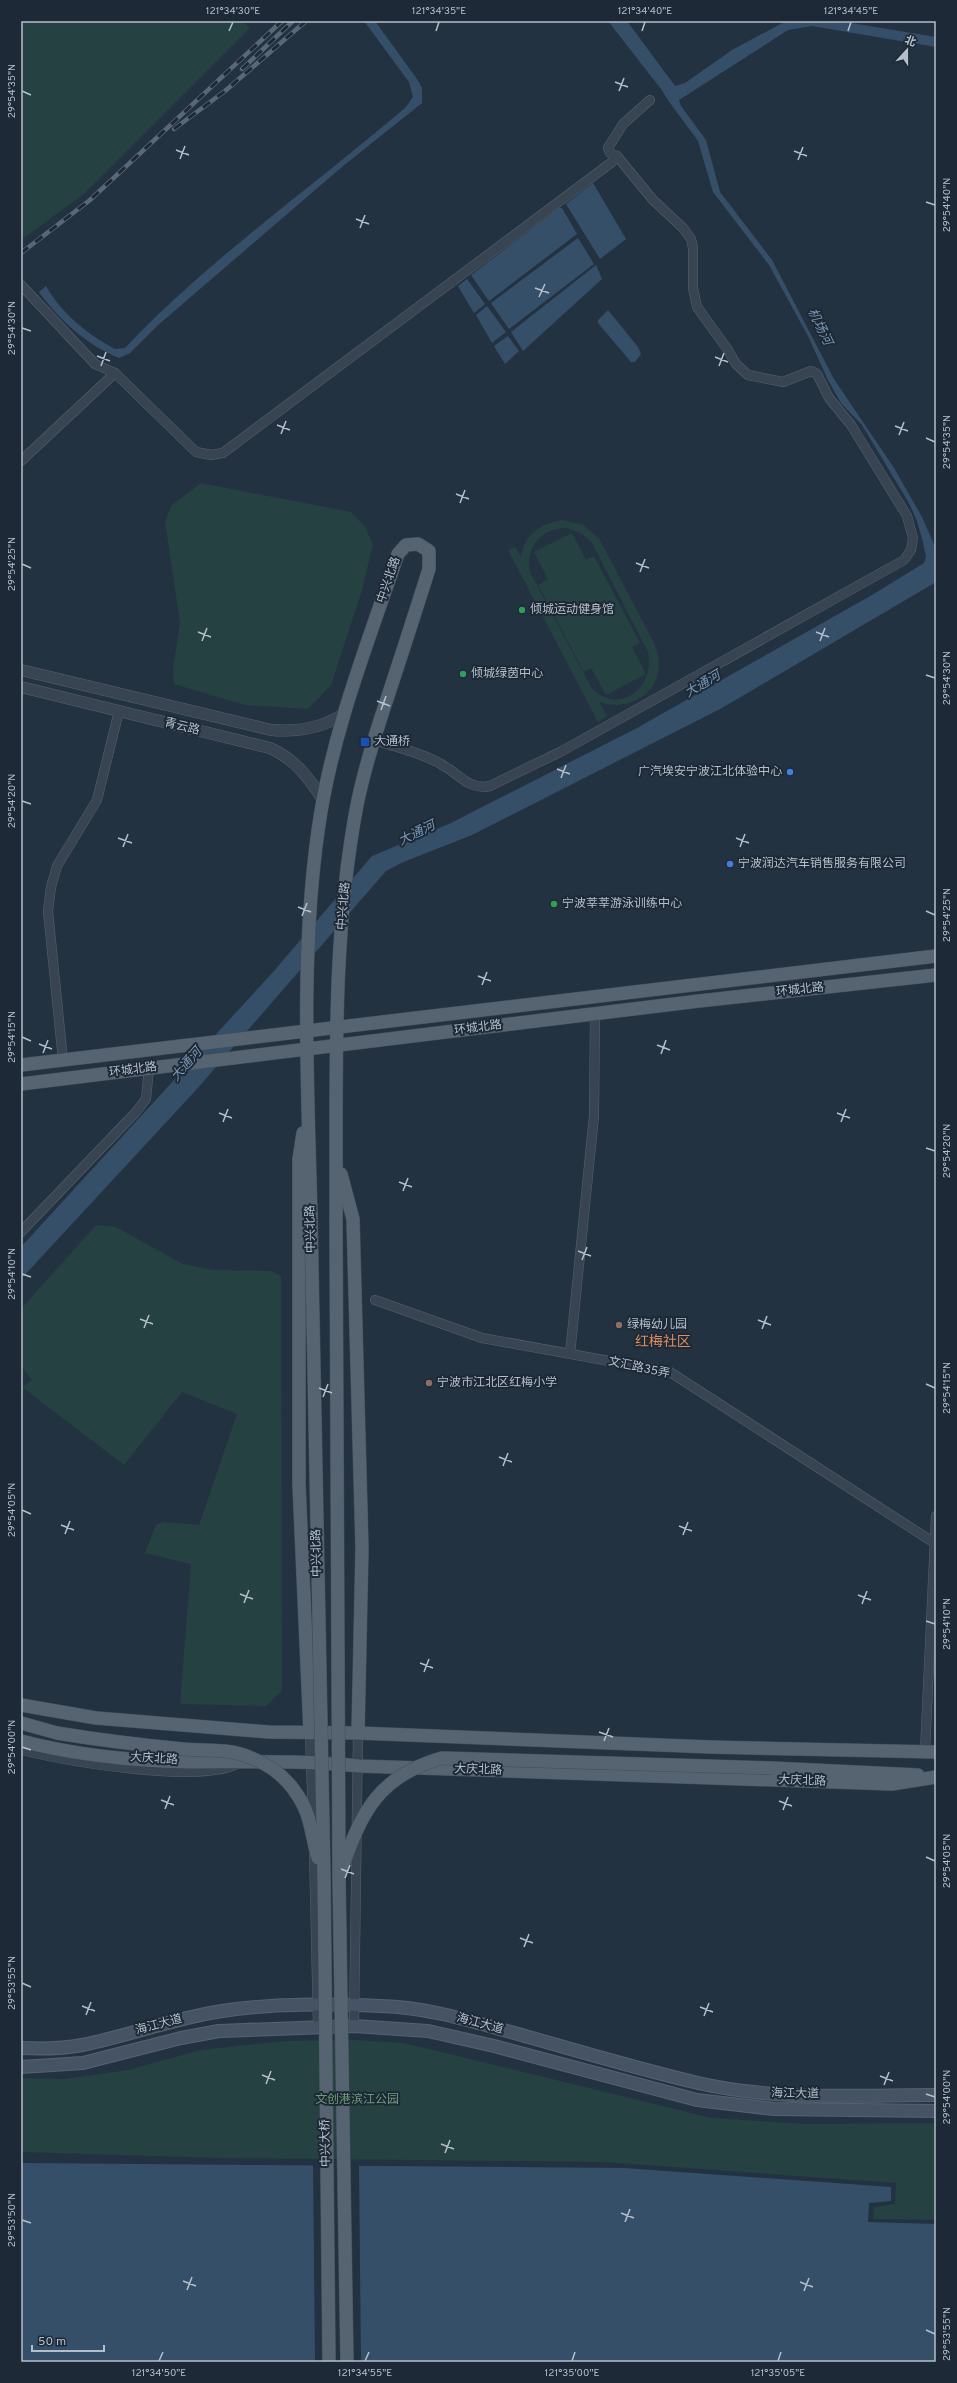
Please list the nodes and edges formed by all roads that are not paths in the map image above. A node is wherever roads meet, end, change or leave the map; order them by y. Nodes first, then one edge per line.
1 (650, 100) dead end
2 (617, 156) junction
3 (21, 286) edge
4 (115, 373) junction
5 (21, 461) edge
6 (21, 670) edge
7 (21, 687) edge
8 (119, 711) junction
9 (342, 715) junction
10 (374, 740) junction
11 (323, 800) junction
12 (936, 956) edge
13 (936, 975) edge
14 (595, 1014) junction
15 (336, 1028) junction
16 (306, 1030) junction
17 (337, 1046) junction
18 (307, 1049) junction
19 (63, 1060) junction
20 (21, 1065) edge
21 (149, 1068) junction
22 (21, 1084) edge
23 (309, 1103) junction
24 (337, 1159) junction
25 (21, 1232) edge
26 (375, 1300) dead end
27 (570, 1354) junction
28 (936, 1516) edge
29 (935, 1544) edge
30 (21, 1705) edge
31 (21, 1723) edge
32 (310, 1733) junction
33 (358, 1733) junction
34 (21, 1741) edge
35 (21, 1750) edge
36 (931, 1752) edge
37 (311, 1761) junction
38 (242, 1762) junction
39 (359, 1766) junction
40 (936, 1776) edge
41 (324, 1876) junction
42 (339, 1878) junction
43 (318, 2005) junction
44 (354, 2006) junction
45 (318, 2026) junction
46 (354, 2026) junction
47 (21, 2048) edge
48 (21, 2067) edge
49 (936, 2096) edge
50 (936, 2111) edge
51 (329, 2362) edge
52 (347, 2362) edge

1 - 2 street
2 - 4 street
2 - 10 street
3 - 4 street
4 - 5 street
6 - 9 street, 青云路
7 - 8 street, 青云路
8 - 11 street, 青云路
8 - 19 street
9 - 10 main road, 中兴北路
9 - 11 main road, 中兴北路
10 - 15 main road, 中兴北路
11 - 16 main road, 中兴北路
12 - 15 main road, 环城北路
13 - 14 main road, 环城北路
14 - 17 main road, 环城北路
14 - 27 street
15 - 16 main road, 环城北路
15 - 17 main road, 中兴北路
16 - 18 main road, 中兴北路
16 - 19 main road, 环城北路
17 - 18 main road, 环城北路
17 - 24 main road, 中兴北路
18 - 21 main road, 环城北路
18 - 23 main road, 中兴北路
19 - 20 main road, 环城北路
21 - 22 main road, 环城北路
21 - 25 street
23 - 32 main road
23 - 41 main road, 中兴北路, bridge
24 - 33 main road
24 - 42 main road, 中兴北路, bridge
26 - 27 street, 文汇路35弄
27 - 29 street, 文汇路35弄
28 - 29 street
29 - 36 street
30 - 32 main road
31 - 41 main road, bridge
32 - 33 main road
32 - 37 street
33 - 36 main road
33 - 39 street
34 - 38 main road, 大庆北路
35 - 38 street
37 - 38 main road, 大庆北路
37 - 39 main road, 大庆北路
37 - 43 street
39 - 40 main road, 大庆北路
39 - 44 street
40 - 42 main road, bridge
41 - 51 main road, 中兴大桥, bridge
42 - 52 main road, 中兴大桥, bridge
43 - 44 main road, 海江大道
43 - 45 street
43 - 47 main road, 海江大道
44 - 46 street
44 - 49 main road, 海江大道
45 - 46 main road, 海江大道
45 - 48 main road, 海江大道
46 - 50 main road, 海江大道

